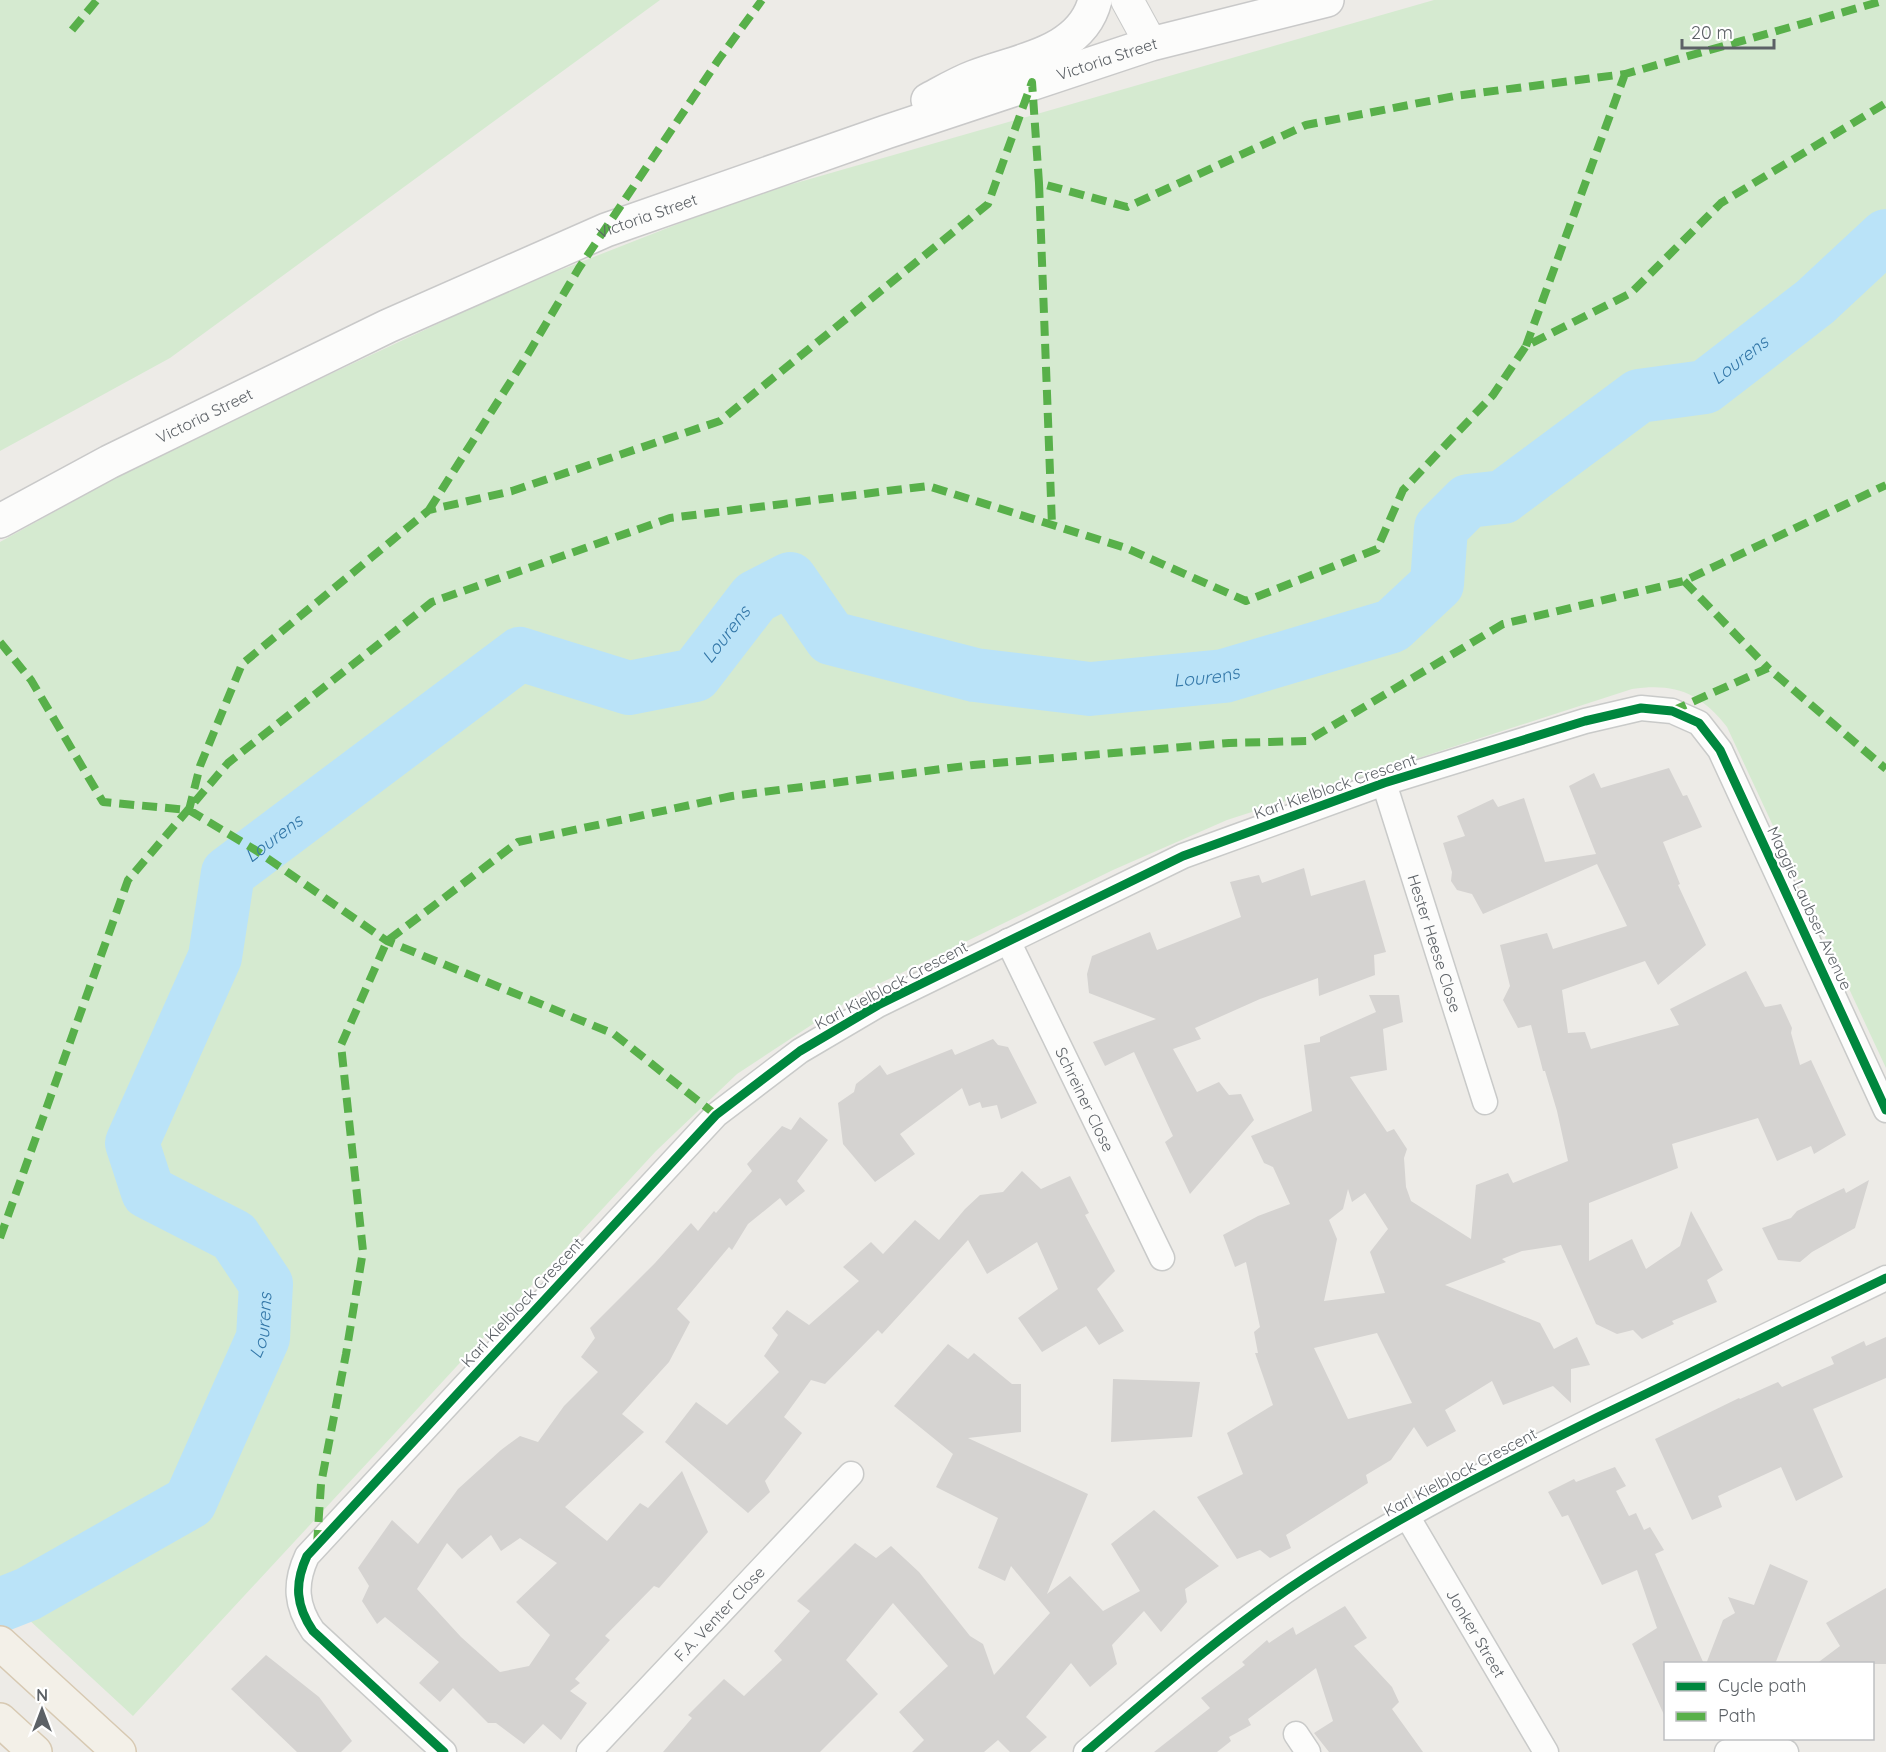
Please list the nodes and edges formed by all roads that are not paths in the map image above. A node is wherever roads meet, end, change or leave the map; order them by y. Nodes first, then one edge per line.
1 (1095, 0) edge
2 (1127, 0) edge
3 (1327, 0) edge
4 (1151, 44) junction
5 (886, 132) junction
6 (0, 521) edge
7 (1699, 723) joint
8 (1383, 783) junction
9 (1008, 941) junction
10 (1485, 1102) dead end
11 (1886, 1110) edge
12 (1162, 1257) dead end
13 (1886, 1278) edge
14 (851, 1474) dead end
15 (1407, 1516) junction
16 (0, 1643) edge
17 (0, 1720) edge
18 (35, 1752) edge
19 (119, 1752) edge
20 (444, 1752) edge
21 (589, 1752) edge
22 (1086, 1752) edge
23 (1546, 1752) edge
24 (1727, 1752) edge
25 (1786, 1752) edge

1 - 5 main road
2 - 4 street
3 - 4 main road, Victoria Street
4 - 5 main road, Victoria Street
5 - 6 main road, Victoria Street
7 - 8 street, Karl Kielblock Crescent
7 - 11 street, Maggie Laubser Avenue
8 - 9 street, Karl Kielblock Crescent
8 - 10 street, Hester Heese Close
9 - 12 street, Schreiner Close
9 - 20 street, Karl Kielblock Crescent
13 - 15 street, Karl Kielblock Crescent
14 - 21 street, F.A. Venter Close
15 - 22 street, Karl Kielblock Crescent
15 - 23 street, Jonker Street
16 - 19 main road
17 - 18 main road
24 - 25 street

